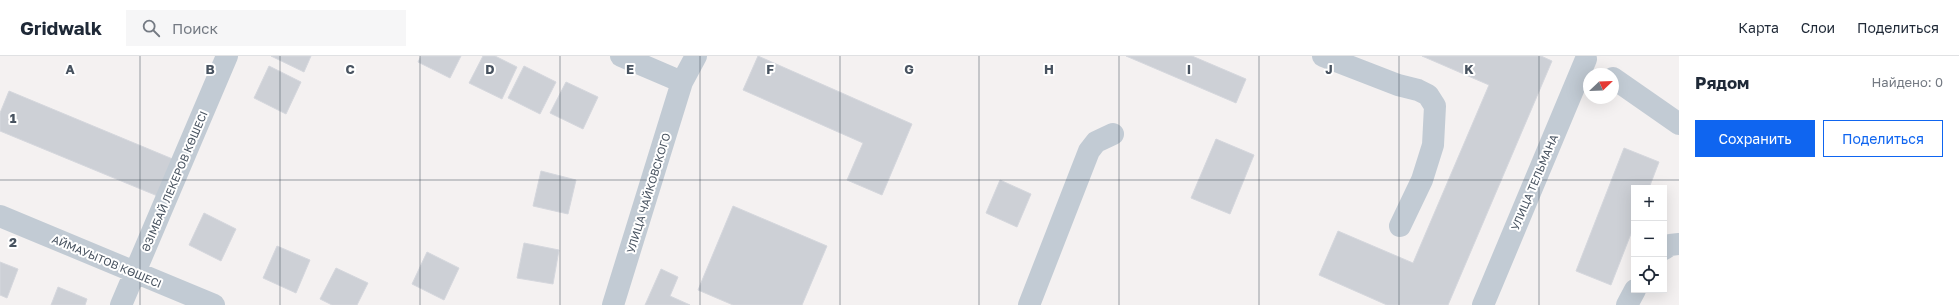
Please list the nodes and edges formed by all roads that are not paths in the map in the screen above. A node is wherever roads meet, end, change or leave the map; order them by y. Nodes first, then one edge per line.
1 (227, 56) edge
2 (621, 56) edge
3 (696, 56) edge
4 (1323, 56) edge
5 (1584, 57) edge
6 (1599, 68) edge
7 (682, 82) junction
8 (1619, 82) edge
9 (1679, 124) edge
10 (1113, 134) dead end
11 (0, 216) edge
12 (1400, 226) dead end
13 (1679, 244) edge
14 (1667, 247) edge
15 (135, 273) junction
16 (1633, 293) edge
17 (121, 305) edge
18 (214, 305) edge
19 (613, 305) edge
20 (1029, 305) edge
21 (1483, 305) edge
22 (1627, 305) edge

1 - 15 street, ӘЗІМБАЙ ЛЕКЕРОВ КӨШЕСІ
2 - 7 street
3 - 7 street, УЛИЦА ЧАЙКОВСКОГО
4 - 12 street
5 - 6 street
5 - 21 street, УЛИЦА ТЕЛЬМАНА
7 - 19 street, УЛИЦА ЧАЙКОВСКОГО
8 - 9 street
10 - 20 street
11 - 15 street, АЙМАУЫТОВ КӨШЕСІ
13 - 14 street
15 - 17 street, ӘЗІМБАЙ ЛЕКЕРОВ КӨШЕСІ
15 - 18 street, АЙМАУЫТОВ КӨШЕСІ
16 - 22 street

